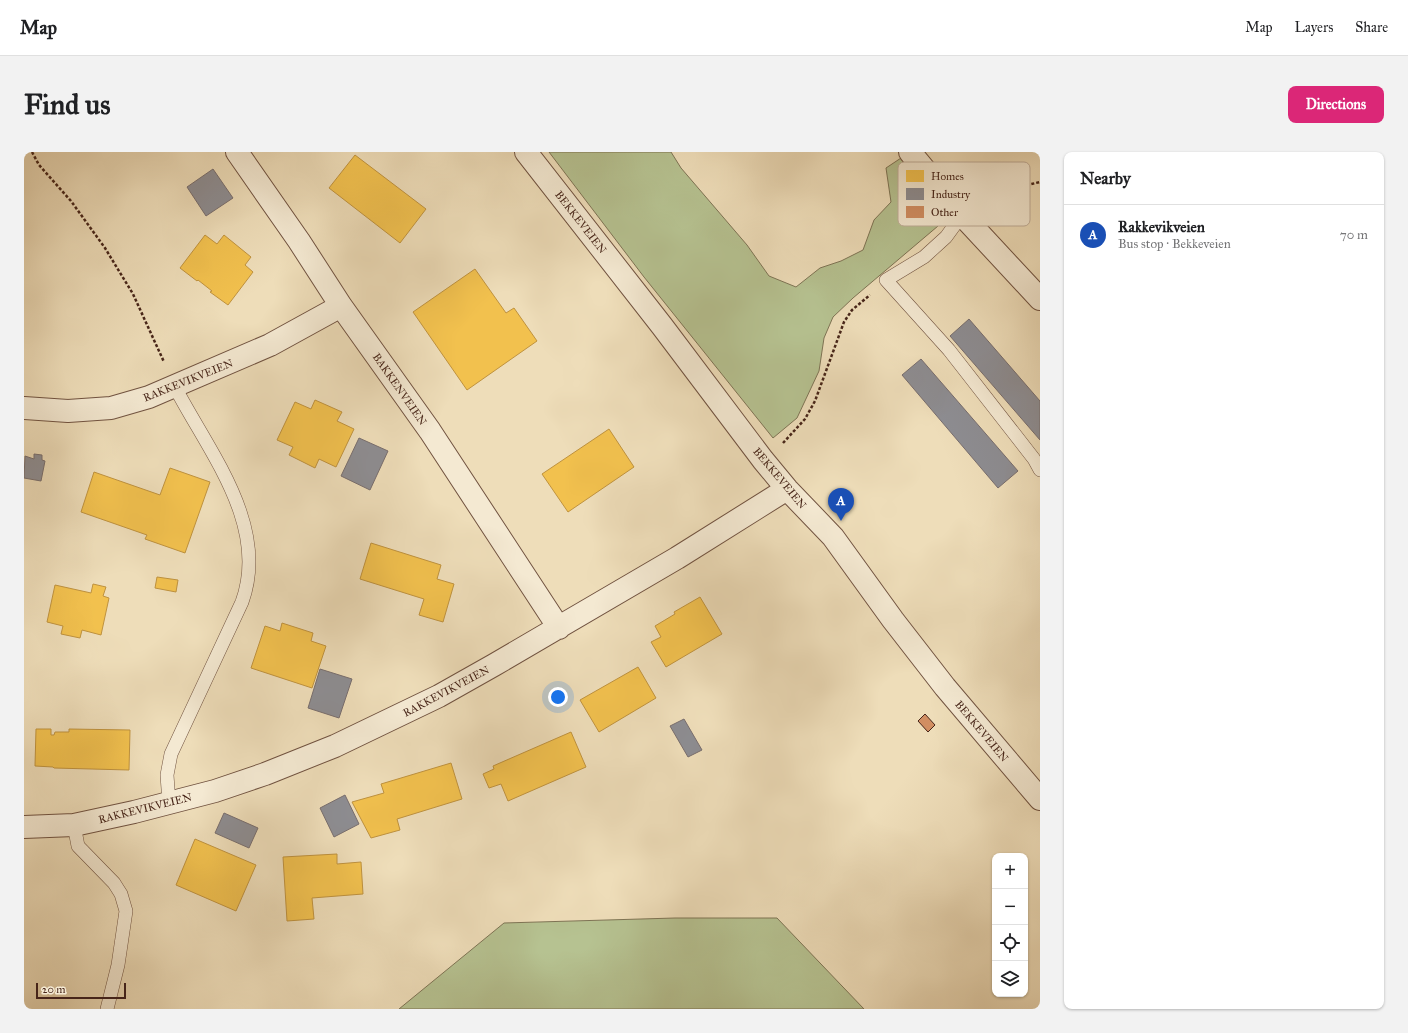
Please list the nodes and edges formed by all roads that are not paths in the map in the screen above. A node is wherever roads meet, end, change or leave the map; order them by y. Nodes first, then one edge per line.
1 (237, 152) edge
2 (526, 152) edge
3 (910, 152) edge
4 (918, 162) edge
5 (954, 226) edge
6 (972, 226) edge
7 (1040, 299) edge
8 (341, 306) junction
9 (175, 386) junction
10 (24, 408) edge
11 (1040, 470) edge
12 (787, 489) junction
13 (559, 628) junction
14 (1040, 799) edge
15 (168, 803) junction
16 (74, 825) junction
17 (24, 827) edge
18 (107, 1009) edge

1 - 8 street, BAKKENVEIEN
2 - 12 street, BEKKEVEIEN
3 - 4 street
5 - 11 lane
6 - 7 street
8 - 9 street, RAKKEVIKVEIEN
8 - 13 street, BAKKENVEIEN
9 - 10 street, RAKKEVIKVEIEN
9 - 15 lane
12 - 13 street, RAKKEVIKVEIEN
12 - 14 street, BEKKEVEIEN
13 - 15 street, RAKKEVIKVEIEN
15 - 16 street, RAKKEVIKVEIEN
16 - 17 street, RAKKEVIKVEIEN
16 - 18 lane

